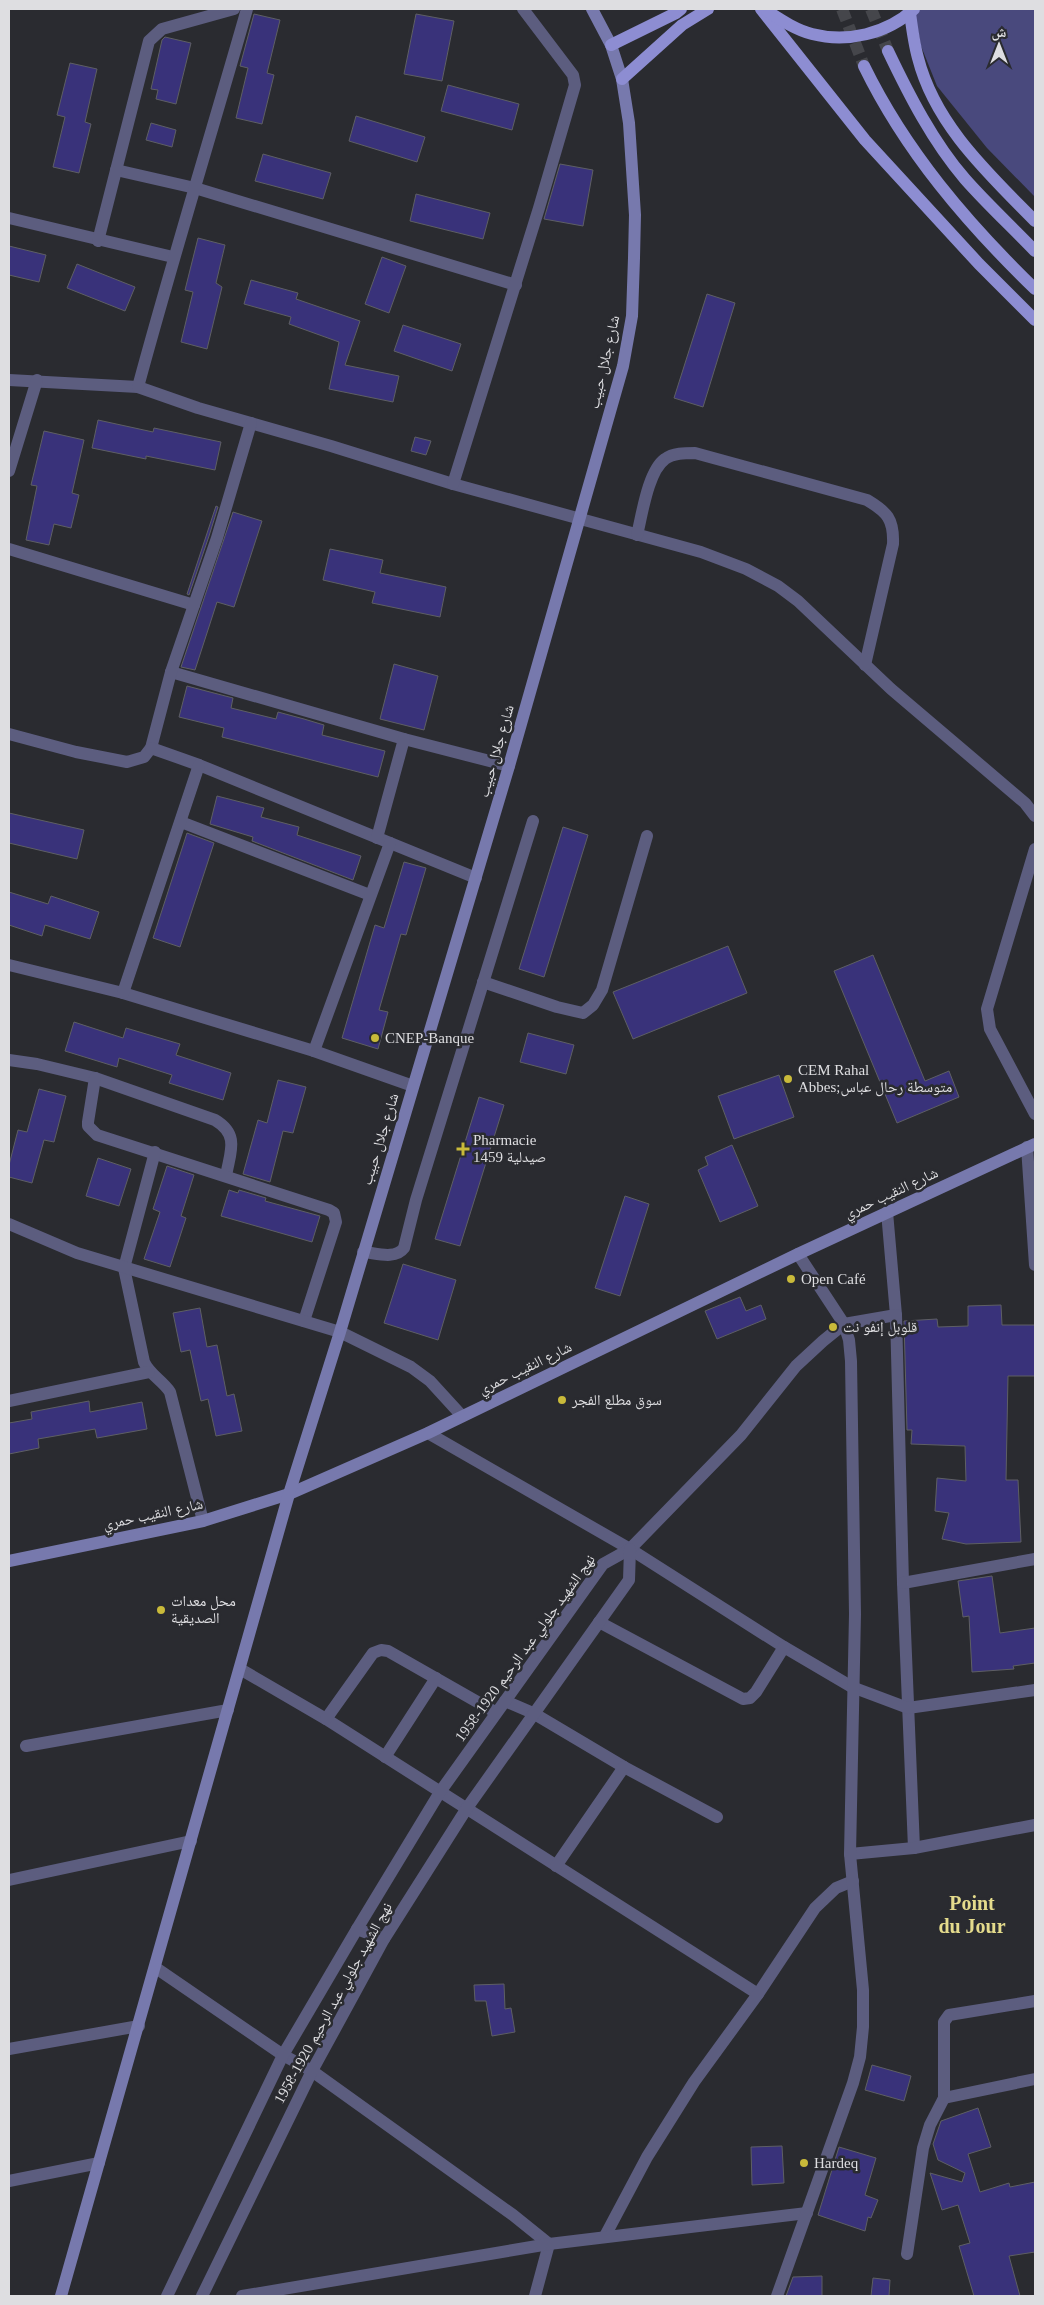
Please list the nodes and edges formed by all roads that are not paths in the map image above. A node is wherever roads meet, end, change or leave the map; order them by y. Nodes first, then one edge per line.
1 (234, 9) edge
2 (247, 9) edge
3 (523, 9) edge
4 (592, 9) edge
5 (681, 9) edge
6 (708, 9) edge
7 (762, 9) edge
8 (912, 11) edge
9 (611, 45) junction
10 (888, 51) tunnel mouth
11 (864, 66) tunnel mouth
12 (622, 79) junction
13 (116, 170) junction
14 (195, 188) junction
15 (9, 218) edge
16 (1035, 221) edge
17 (98, 241) junction
18 (1035, 251) edge
19 (173, 257) junction
20 (516, 285) junction
21 (1035, 289) edge
22 (1035, 320) edge
23 (9, 380) edge
24 (37, 380) junction
25 (138, 387) junction
26 (251, 423) junction
27 (9, 471) edge
28 (453, 484) junction
29 (578, 519) junction
30 (637, 535) junction
31 (9, 550) edge
32 (194, 605) junction
33 (865, 665) junction
34 (171, 672) junction
35 (9, 734) edge
36 (404, 739) junction
37 (151, 748) junction
38 (199, 765) junction
39 (509, 766) junction
40 (1035, 816) edge
41 (533, 821) dead end
42 (181, 822) junction
43 (647, 836) dead end
44 (377, 838) junction
45 (390, 843) junction
46 (1035, 849) edge
47 (476, 878) junction
48 (370, 895) junction
49 (9, 965) edge
50 (483, 982) junction
51 (124, 993) junction
52 (314, 1051) junction
53 (9, 1060) edge
54 (95, 1078) junction
55 (413, 1086) junction
56 (1035, 1114) edge
57 (1031, 1146) edge
58 (155, 1152) junction
59 (226, 1176) junction
60 (887, 1212) junction
61 (9, 1224) edge
62 (363, 1252) junction
63 (798, 1254) junction
64 (1035, 1265) edge
65 (124, 1268) junction
66 (896, 1315) junction
67 (304, 1321) junction
68 (844, 1324) junction
69 (340, 1332) junction
70 (149, 1372) junction
71 (9, 1401) edge
72 (462, 1416) junction
73 (428, 1433) junction
74 (289, 1494) junction
75 (203, 1521) junction
76 (630, 1549) junction
77 (1035, 1560) edge
78 (9, 1561) edge
79 (903, 1583) junction
80 (599, 1622) junction
81 (784, 1647) junction
82 (240, 1669) junction
83 (436, 1678) junction
84 (852, 1687) junction
85 (1035, 1690) edge
86 (505, 1701) junction
87 (908, 1708) junction
88 (228, 1710) junction
89 (495, 1712) junction
90 (533, 1713) junction
91 (326, 1719) junction
92 (26, 1746) dead end
93 (385, 1757) junction
94 (624, 1767) junction
95 (440, 1792) junction
96 (467, 1808) junction
97 (717, 1817) dead end
98 (1035, 1825) edge
99 (191, 1842) junction
100 (914, 1848) junction
101 (850, 1854) junction
102 (556, 1866) junction
103 (9, 1880) edge
104 (853, 1881) junction
105 (356, 1929) junction
106 (384, 1939) junction
107 (156, 1968) junction
108 (758, 1994) junction
109 (1035, 2001) edge
110 (139, 2026) junction
111 (9, 2049) edge
112 (283, 2055) junction
113 (312, 2071) junction
114 (1035, 2079) edge
115 (944, 2098) junction
116 (99, 2163) junction
117 (9, 2181) edge
118 (807, 2213) junction
119 (605, 2236) junction
120 (549, 2244) junction
121 (907, 2254) dead end
122 (61, 2296) edge
123 (169, 2296) edge
124 (202, 2296) edge
125 (242, 2296) edge
126 (535, 2296) edge
127 (777, 2296) edge

1 - 13 street
2 - 14 street
3 - 20 street
4 - 9 street, شارع جلال حبيب
5 - 9 main road
6 - 12 main road
7 - 8 main road
7 - 22 main road
8 - 16 main road
9 - 12 street, شارع جلال حبيب
10 - 18 main road
11 - 21 main road
12 - 29 street, شارع جلال حبيب
13 - 14 street
13 - 17 street
14 - 19 street
14 - 20 street
15 - 17 street
17 - 19 street
19 - 25 street
20 - 28 street
23 - 24 street
24 - 25 street
24 - 27 street
25 - 26 street
26 - 28 street
26 - 32 street
28 - 29 street
29 - 30 street
29 - 39 street, شارع جلال حبيب
30 - 33 street
30 - 33 street
31 - 32 street
32 - 34 street
33 - 40 street
34 - 36 street
34 - 37 street
35 - 37 street
36 - 39 street
36 - 44 street
37 - 38 street
38 - 42 street
38 - 44 street
39 - 47 street, شارع جلال حبيب
41 - 50 street
42 - 48 street
42 - 51 street
43 - 50 street
44 - 45 street
45 - 47 street
45 - 48 street
46 - 56 street
47 - 55 street, شارع جلال حبيب
48 - 52 street
49 - 51 street
50 - 62 street
51 - 52 street
52 - 55 street
53 - 54 street
54 - 58 street
54 - 59 street
55 - 62 street, شارع جلال حبيب
57 - 60 street, شارع النقيب حمري
57 - 64 street
58 - 59 street
58 - 65 street
59 - 67 street
60 - 63 street, شارع النقيب حمري
60 - 66 street
61 - 65 street
62 - 69 street, شارع جلال حبيب
63 - 68 street
63 - 72 street, شارع النقيب حمري
65 - 67 street
65 - 70 street
66 - 68 street
66 - 79 street
67 - 69 street
68 - 76 street
68 - 84 street
69 - 72 street
69 - 74 street, شارع جلال حبيب
70 - 71 street
70 - 75 street
72 - 73 street, شارع النقيب حمري
73 - 74 street, شارع النقيب حمري
73 - 76 street
74 - 75 street, شارع النقيب حمري
74 - 82 street, شارع جلال حبيب
75 - 78 street, شارع النقيب حمري
76 - 80 street, نهج الشهيد جلولي عبد الرحيم 1920-1958
76 - 81 street
76 - 86 street, نهج الشهيد جلولي عبد الرحيم 1920-1958
77 - 79 street
79 - 87 street
80 - 81 street
80 - 90 street, نهج الشهيد جلولي عبد الرحيم 1920-1958
81 - 84 street
82 - 88 street, شارع جلال حبيب
82 - 91 street
83 - 89 street
83 - 91 street
83 - 93 street
84 - 87 street
84 - 101 street
85 - 87 street
86 - 89 street, نهج الشهيد جلولي عبد الرحيم 1920-1958
86 - 90 street
87 - 100 street
88 - 92 street
88 - 99 street, شارع جلال حبيب
89 - 95 street, نهج الشهيد جلولي عبد الرحيم 1920-1958
90 - 94 street
90 - 96 street, نهج الشهيد جلولي عبد الرحيم 1920-1958
91 - 93 street
93 - 95 street
94 - 97 street
94 - 102 street
95 - 96 street
95 - 105 street, نهج الشهيد جلولي عبد الرحيم 1920-1958
96 - 102 street
96 - 106 street, نهج الشهيد جلولي عبد الرحيم 1920-1958
98 - 100 street
99 - 103 street
99 - 107 street, شارع جلال حبيب
100 - 101 street
101 - 104 street
102 - 108 street
104 - 108 street
104 - 118 street
105 - 106 street
105 - 112 street, نهج الشهيد جلولي عبد الرحيم 1920-1958
106 - 113 street, نهج الشهيد جلولي عبد الرحيم 1920-1958
107 - 110 street, شارع جلال حبيب
107 - 112 street
108 - 119 street
109 - 115 street
110 - 111 street
110 - 116 street, شارع جلال حبيب
112 - 113 street
112 - 123 street, نهج الشهيد جلولي عبد الرحيم 1920-1958
113 - 120 street
113 - 124 street, نهج الشهيد جلولي عبد الرحيم 1920-1958
114 - 115 street
115 - 121 street
116 - 117 street
116 - 122 street, شارع جلال حبيب
118 - 119 street
118 - 127 street
119 - 120 street
120 - 125 street
120 - 126 street

